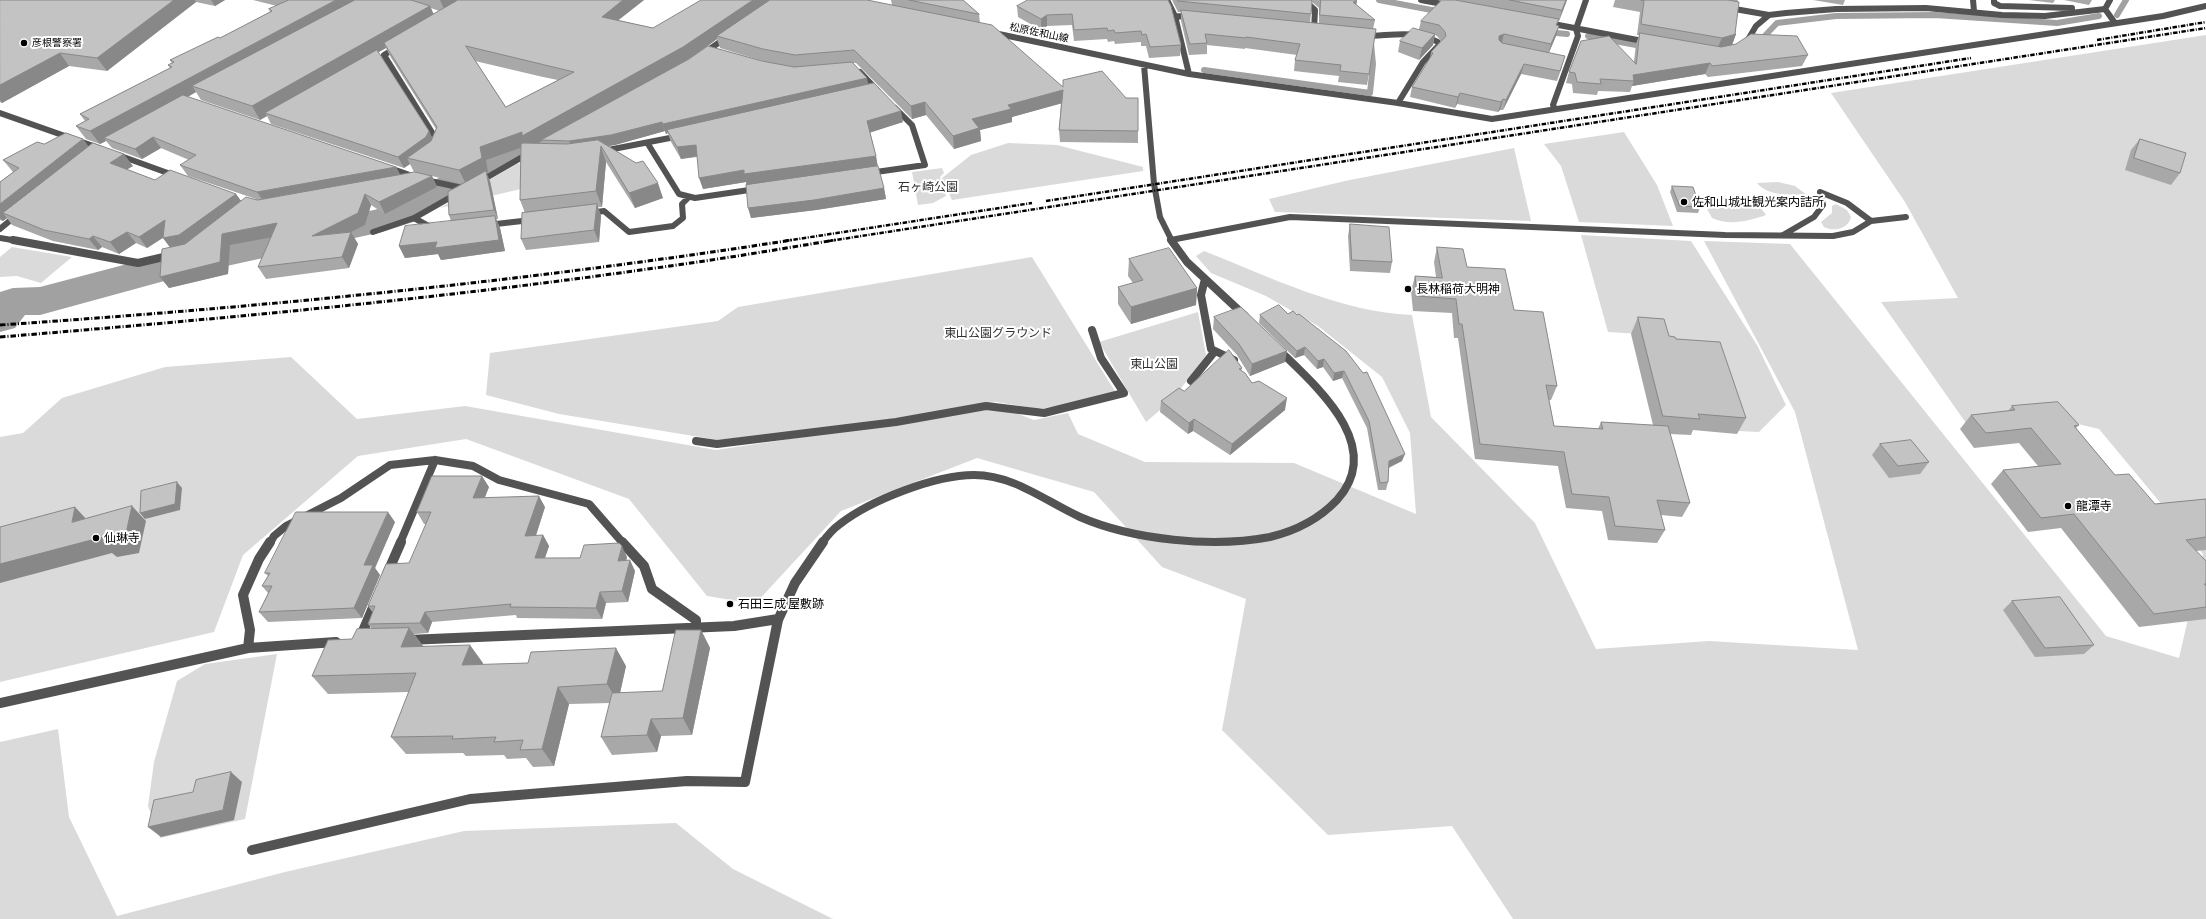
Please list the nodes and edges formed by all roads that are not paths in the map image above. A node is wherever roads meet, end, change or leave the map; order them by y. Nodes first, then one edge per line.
1 (1167, 0) edge
2 (1304, 0) edge
3 (1421, 0) edge
4 (1586, 0) edge
5 (1973, 0) edge
6 (1994, 0) edge
7 (2110, 0) edge
8 (2206, 6) edge
9 (1458, 7) edge
10 (1725, 7) edge
11 (2105, 9) junction
12 (1974, 11) junction
13 (1768, 15) junction
14 (1175, 16) junction
15 (1201, 18) edge
16 (1539, 21) edge
17 (2115, 23) junction
18 (1306, 29) edge
19 (1576, 29) junction
20 (1314, 30) junction
21 (986, 31) edge
22 (1321, 31) edge
23 (734, 32) edge
24 (1356, 35) edge
25 (405, 42) edge
26 (1653, 42) edge
27 (1739, 48) edge
28 (709, 50) junction
29 (716, 52) edge
30 (384, 55) junction
31 (699, 57) edge
32 (378, 58) edge
33 (1560, 62) edge
34 (1567, 63) junction
35 (1144, 65) junction
36 (855, 67) edge
37 (1189, 74) junction
38 (877, 90) junction
39 (870, 92) edge
40 (1398, 103) junction
41 (1555, 109) junction
42 (0, 113) edge
43 (686, 135) edge
44 (648, 144) junction
45 (107, 149) junction
46 (435, 151) edge
47 (592, 152) edge
48 (531, 153) edge
49 (95, 154) edge
50 (383, 166) edge
51 (411, 169) edge
52 (404, 174) junction
53 (864, 174) edge
54 (421, 179) junction
55 (186, 180) edge
56 (408, 181) edge
57 (764, 188) edge
58 (467, 189) junction
59 (689, 197) junction
60 (24, 210) edge
61 (580, 214) edge
62 (1906, 217) dead end
63 (414, 218) junction
64 (540, 219) edge
65 (1871, 221) junction
66 (477, 226) edge
67 (0, 229) edge
68 (445, 230) edge
69 (374, 232) dead end
70 (1783, 235) junction
71 (0, 238) edge
72 (1171, 240) junction
73 (182, 253) edge
74 (1205, 278) junction
75 (1252, 323) edge
76 (1092, 330) dead end
77 (1273, 344) edge
78 (1215, 351) junction
79 (1237, 365) edge
80 (1191, 381) dead end
81 (696, 441) dead end
82 (435, 460) junction
83 (383, 584) edge
84 (377, 598) edge
85 (778, 619) junction
86 (696, 628) junction
87 (395, 641) edge
88 (248, 648) junction
89 (0, 703) edge
90 (252, 850) dead end

1 - 14 street
2 - 20 street
3 - 9 street
4 - 19 street
5 - 12 street
6 - 11 street
7 - 11 street
8 - 17 street, 松原佐和山線
10 - 13 street
11 - 12 street
11 - 17 street
12 - 13 street
13 - 27 street
14 - 15 street
14 - 37 street
16 - 19 street
17 - 41 street, 松原佐和山線
18 - 20 street
19 - 26 street
19 - 34 street
20 - 22 street
21 - 35 street, 松原佐和山線
23 - 28 street
24 - 40 street
25 - 30 street
28 - 29 street
28 - 31 street
30 - 32 street
30 - 46 street
33 - 34 street
34 - 41 street
35 - 37 street, 松原佐和山線
35 - 72 street
36 - 38 street
37 - 40 street, 松原佐和山線
38 - 39 street
38 - 53 street
40 - 41 street, 松原佐和山線
42 - 45 street
43 - 44 street
44 - 47 street
44 - 59 street
45 - 49 street
45 - 55 street
48 - 58 street
50 - 52 street
51 - 52 street
52 - 54 street
54 - 56 street
54 - 58 street
57 - 59 street
58 - 63 street
59 - 61 street
60 - 67 street
62 - 65 street
63 - 68 street
63 - 69 street
64 - 66 street
65 - 70 street
65 - 70 street
70 - 72 street
71 - 73 street
72 - 74 street
74 - 75 street
74 - 78 street
76 - 81 street
77 - 85 street
78 - 79 street
78 - 80 street
82 - 83 street
82 - 86 street
82 - 88 street
84 - 88 street
85 - 86 street
85 - 90 street
86 - 87 street
88 - 89 street

